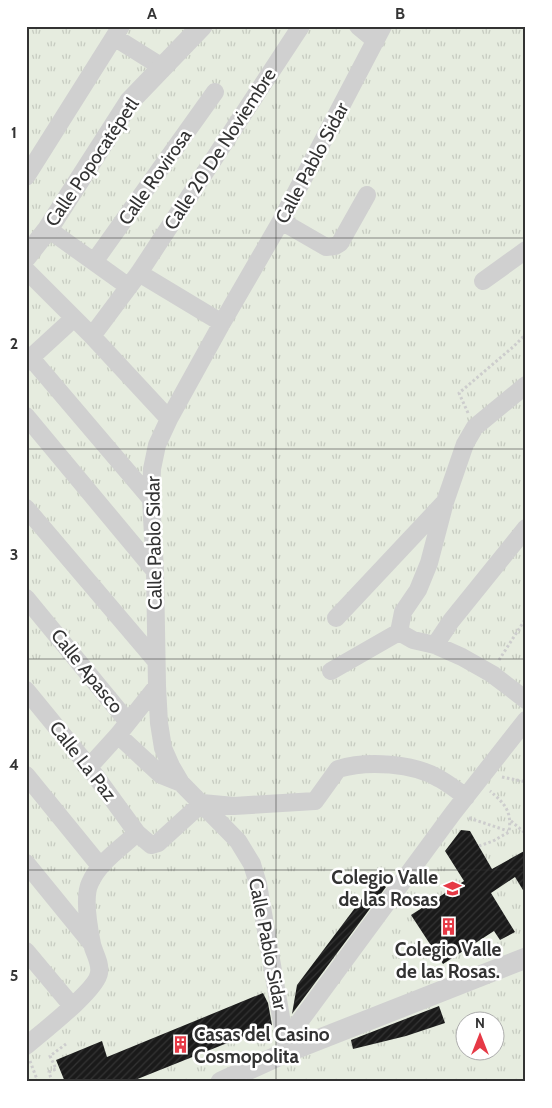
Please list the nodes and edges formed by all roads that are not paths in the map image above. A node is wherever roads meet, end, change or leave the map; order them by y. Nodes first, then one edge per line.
1 (202, 26) edge
2 (301, 26) edge
3 (358, 26) edge
4 (118, 32) edge
5 (380, 33) edge
6 (162, 67) junction
7 (215, 92) dead end
8 (26, 177) edge
9 (367, 195) dead end
10 (281, 221) junction
11 (48, 230) junction
12 (526, 250) edge
13 (26, 257) edge
14 (94, 262) junction
15 (26, 270) edge
16 (134, 280) junction
17 (483, 281) dead end
18 (74, 318) junction
19 (222, 323) junction
20 (92, 336) junction
21 (29, 360) edge
22 (526, 385) edge
23 (26, 416) edge
24 (170, 419) junction
25 (151, 499) junction
26 (445, 502) junction
27 (26, 508) edge
28 (526, 528) edge
29 (155, 571) junction
30 (26, 598) edge
31 (336, 618) dead end
32 (398, 632) junction
33 (435, 645) junction
34 (156, 662) junction
35 (332, 671) dead end
36 (157, 686) junction
37 (26, 690) edge
38 (526, 700) edge
39 (526, 720) edge
40 (123, 728) junction
41 (89, 767) junction
42 (26, 775) edge
43 (181, 783) junction
44 (466, 797) junction
45 (202, 803) junction
46 (137, 833) junction
47 (26, 863) edge
48 (100, 866) junction
49 (92, 945) junction
50 (26, 951) edge
51 (526, 958) edge
52 (72, 1006) junction
53 (286, 1046) junction
54 (27, 1047) edge
55 (221, 1082) edge

1 - 6 street, Calle Popocatépetl
2 - 16 street, Calle 20 De Noviembre
3 - 5 street
4 - 6 street
4 - 8 street
5 - 10 street, Calle Pablo Sidar
6 - 11 street, Calle Popocatépetl
7 - 14 street, Calle Rovirosa
9 - 10 street
10 - 19 street, Calle Pablo Sidar
11 - 13 street, Calle Popocatépetl
11 - 14 street
12 - 17 street
14 - 16 street
15 - 18 street
16 - 19 street
16 - 20 street, Calle 20 De Noviembre
18 - 20 street
18 - 21 street
19 - 24 street, Calle Pablo Sidar
20 - 24 street
21 - 25 street
22 - 26 street
23 - 29 street
24 - 25 street, Calle Pablo Sidar
25 - 29 street, Calle Pablo Sidar
26 - 31 street
26 - 32 street
27 - 34 street
28 - 33 street
29 - 34 street, Calle Pablo Sidar
30 - 40 street, Calle Apasco
32 - 33 street
32 - 35 street
33 - 38 street
34 - 36 street, Calle Pablo Sidar
36 - 40 street
36 - 43 street, Calle Pablo Sidar
37 - 41 street, Calle La Paz
39 - 44 street
40 - 41 street
40 - 43 street, Calle Apasco
41 - 46 street, Calle La Paz
42 - 48 street
43 - 45 street, Calle Pablo Sidar
44 - 45 street
44 - 53 street
45 - 46 street
45 - 53 street, Calle Pablo Sidar
46 - 48 street
47 - 49 street
48 - 49 street
49 - 52 street
50 - 52 street
51 - 53 street
52 - 54 street
53 - 55 street

